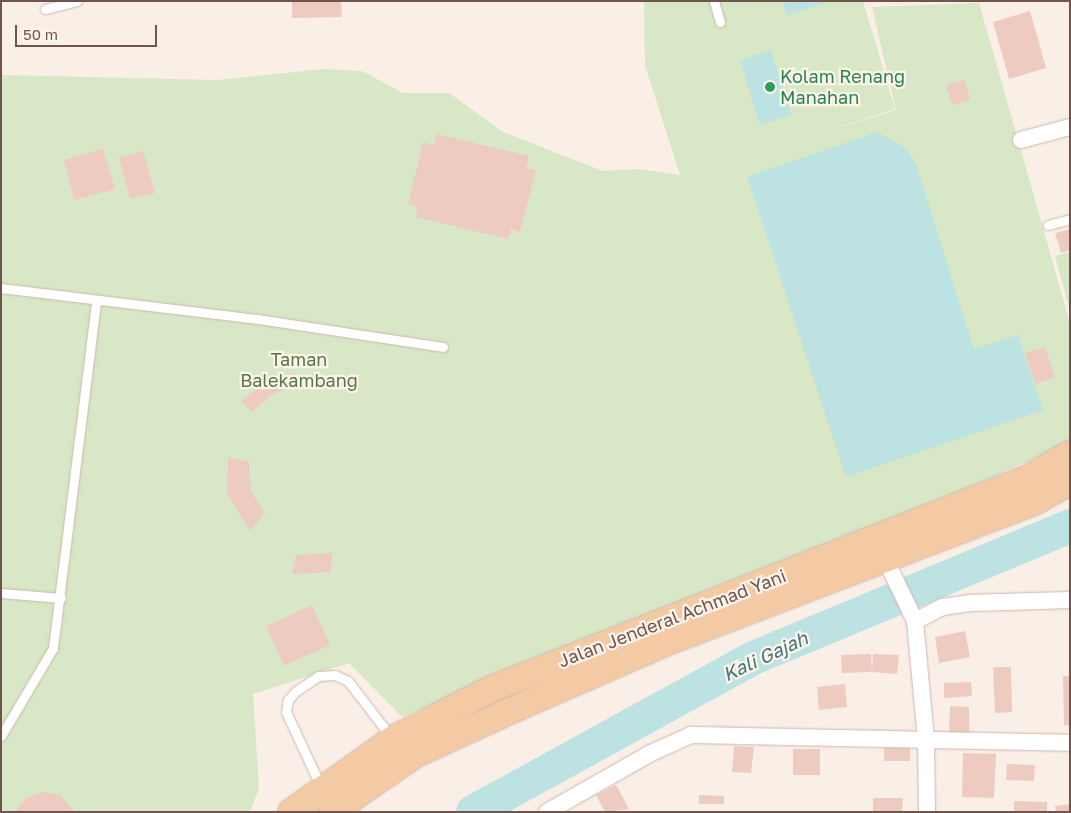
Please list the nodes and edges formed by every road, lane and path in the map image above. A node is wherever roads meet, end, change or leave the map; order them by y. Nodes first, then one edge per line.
1 (77, 1) edge
2 (714, 1) edge
3 (45, 9) dead end
4 (720, 22) dead end
5 (1070, 127) edge
6 (1021, 140) dead end
7 (1070, 219) edge
8 (1048, 225) dead end
9 (1, 288) edge
10 (96, 301) junction
11 (443, 347) dead end
12 (1070, 454) edge
13 (1070, 482) edge
14 (884, 558) junction
15 (1, 593) edge
16 (61, 598) junction
17 (1070, 600) edge
18 (913, 619) junction
19 (1, 736) edge
20 (393, 739) junction
21 (926, 739) junction
22 (1070, 743) edge
23 (321, 788) junction
24 (333, 811) edge
25 (291, 812) edge
26 (547, 812) edge
27 (927, 812) edge

1 - 3 lane
2 - 4 lane
5 - 6 street
7 - 8 lane
9 - 10 lane
10 - 11 lane
10 - 16 lane
12 - 14 main road, Jalan Jenderal Achmad Yani
13 - 14 main road, Jalan Jenderal Achmad Yani
14 - 18 street
14 - 20 main road, Jalan Jenderal Achmad Yani
14 - 24 main road, Jalan Jenderal Achmad Yani
15 - 16 lane
16 - 19 lane
17 - 18 street
18 - 21 street
20 - 23 main road, Jalan Jenderal Achmad Yani
20 - 23 lane
21 - 22 street
21 - 26 street
21 - 27 street
23 - 24 lane
23 - 25 main road, Jalan Jenderal Achmad Yani

